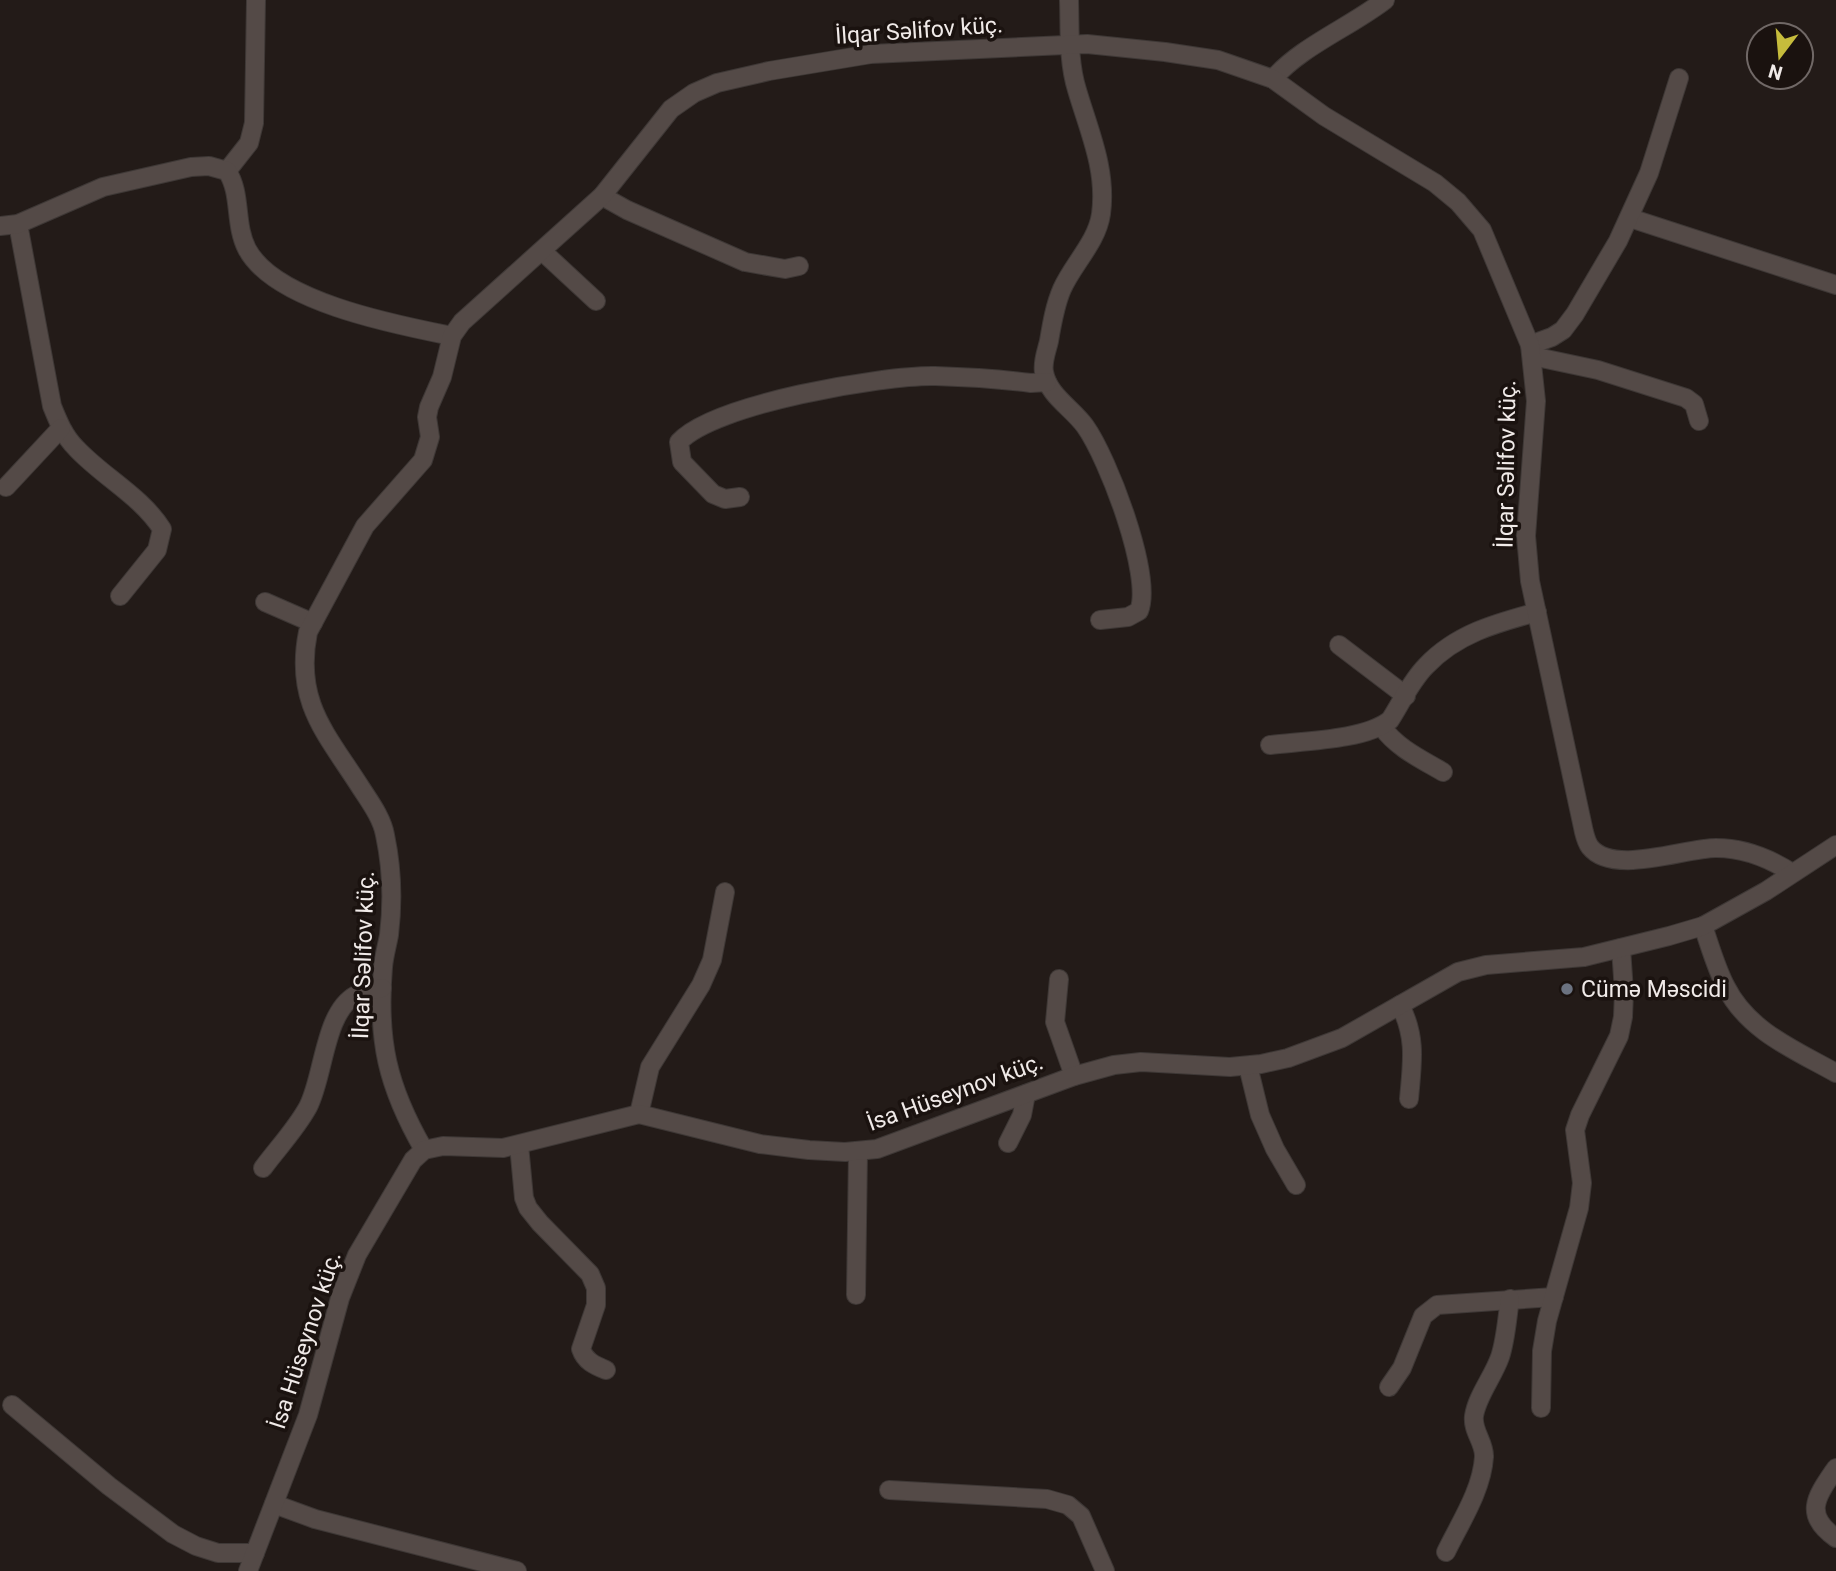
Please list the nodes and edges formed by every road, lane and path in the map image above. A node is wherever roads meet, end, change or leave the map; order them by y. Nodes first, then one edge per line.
1 (256, 0) edge
2 (1069, 0) edge
3 (1384, 0) edge
4 (1070, 45) junction
5 (1679, 78) dead end
6 (1273, 79) junction
7 (227, 171) junction
8 (602, 196) junction
9 (1630, 218) junction
10 (9, 225) edge
11 (542, 251) junction
12 (799, 266) dead end
13 (1836, 285) edge
14 (596, 301) dead end
15 (452, 336) junction
16 (1531, 350) junction
17 (1047, 382) junction
18 (1699, 421) dead end
19 (61, 428) junction
20 (6, 487) dead end
21 (740, 497) dead end
22 (120, 596) dead end
23 (265, 602) dead end
24 (1537, 612) junction
25 (1100, 620) dead end
26 (313, 623) junction
27 (1339, 645) dead end
28 (1406, 696) junction
29 (1382, 727) junction
30 (1270, 745) dead end
31 (1443, 772) dead end
32 (1836, 845) edge
33 (1792, 873) junction
34 (725, 892) dead end
35 (1703, 926) junction
36 (1621, 948) junction
37 (1059, 979) dead end
38 (382, 988) junction
39 (1401, 1005) junction
40 (1248, 1066) junction
41 (1836, 1073) edge
42 (1074, 1076) junction
43 (1026, 1094) junction
44 (1409, 1099) dead end
45 (639, 1114) junction
46 (1008, 1143) dead end
47 (519, 1145) junction
48 (424, 1150) junction
49 (858, 1152) junction
50 (263, 1168) dead end
51 (1296, 1185) dead end
52 (856, 1295) dead end
53 (1554, 1297) junction
54 (1510, 1299) junction
55 (606, 1370) dead end
56 (1389, 1387) dead end
57 (12, 1405) dead end
58 (1542, 1408) dead end
59 (1836, 1468) edge
60 (889, 1490) dead end
61 (274, 1504) junction
62 (1836, 1538) edge
63 (1446, 1552) dead end
64 (255, 1553) junction
65 (248, 1571) edge
66 (517, 1571) edge
67 (1105, 1571) edge

1 - 7 street
2 - 4 street
3 - 6 street
4 - 6 street, İlqar Səlifov küç.
4 - 8 street, İlqar Səlifov küç.
4 - 17 street
5 - 9 street
6 - 16 street, İlqar Səlifov küç.
7 - 10 street
7 - 15 street
8 - 11 street, İlqar Səlifov küç.
8 - 12 street
9 - 13 street
9 - 16 street
10 - 19 street
11 - 14 street
11 - 15 street, İlqar Səlifov küç.
15 - 26 street, İlqar Səlifov küç.
16 - 18 street
16 - 24 street, İlqar Səlifov küç.
17 - 21 street
17 - 25 street
19 - 20 street
19 - 22 street
23 - 26 street
24 - 28 street
24 - 33 street, İlqar Səlifov küç.
26 - 38 street, İlqar Səlifov küç.
27 - 28 street
28 - 29 street
29 - 30 street
29 - 31 street
32 - 33 street, İsa Hüseynov küç.
33 - 35 street, İsa Hüseynov küç.
34 - 45 street
35 - 36 street, İsa Hüseynov küç.
35 - 41 street
36 - 39 street, İsa Hüseynov küç.
36 - 53 street
37 - 42 street
38 - 48 street, İlqar Səlifov küç.
38 - 50 street
39 - 40 street, İsa Hüseynov küç.
39 - 44 street
40 - 42 street, İsa Hüseynov küç.
40 - 51 street
42 - 43 street, İsa Hüseynov küç.
43 - 46 street
43 - 49 street, İsa Hüseynov küç.
45 - 47 street, İsa Hüseynov küç.
45 - 49 street, İsa Hüseynov küç.
47 - 48 street, İsa Hüseynov küç.
47 - 55 street
48 - 61 street, İsa Hüseynov küç.
49 - 52 street
53 - 54 street
53 - 58 street
54 - 56 street
54 - 63 street
57 - 64 street
59 - 62 street
60 - 67 street
61 - 64 street, İsa Hüseynov küç.
61 - 66 street
64 - 65 street, İsa Hüseynov küç.

